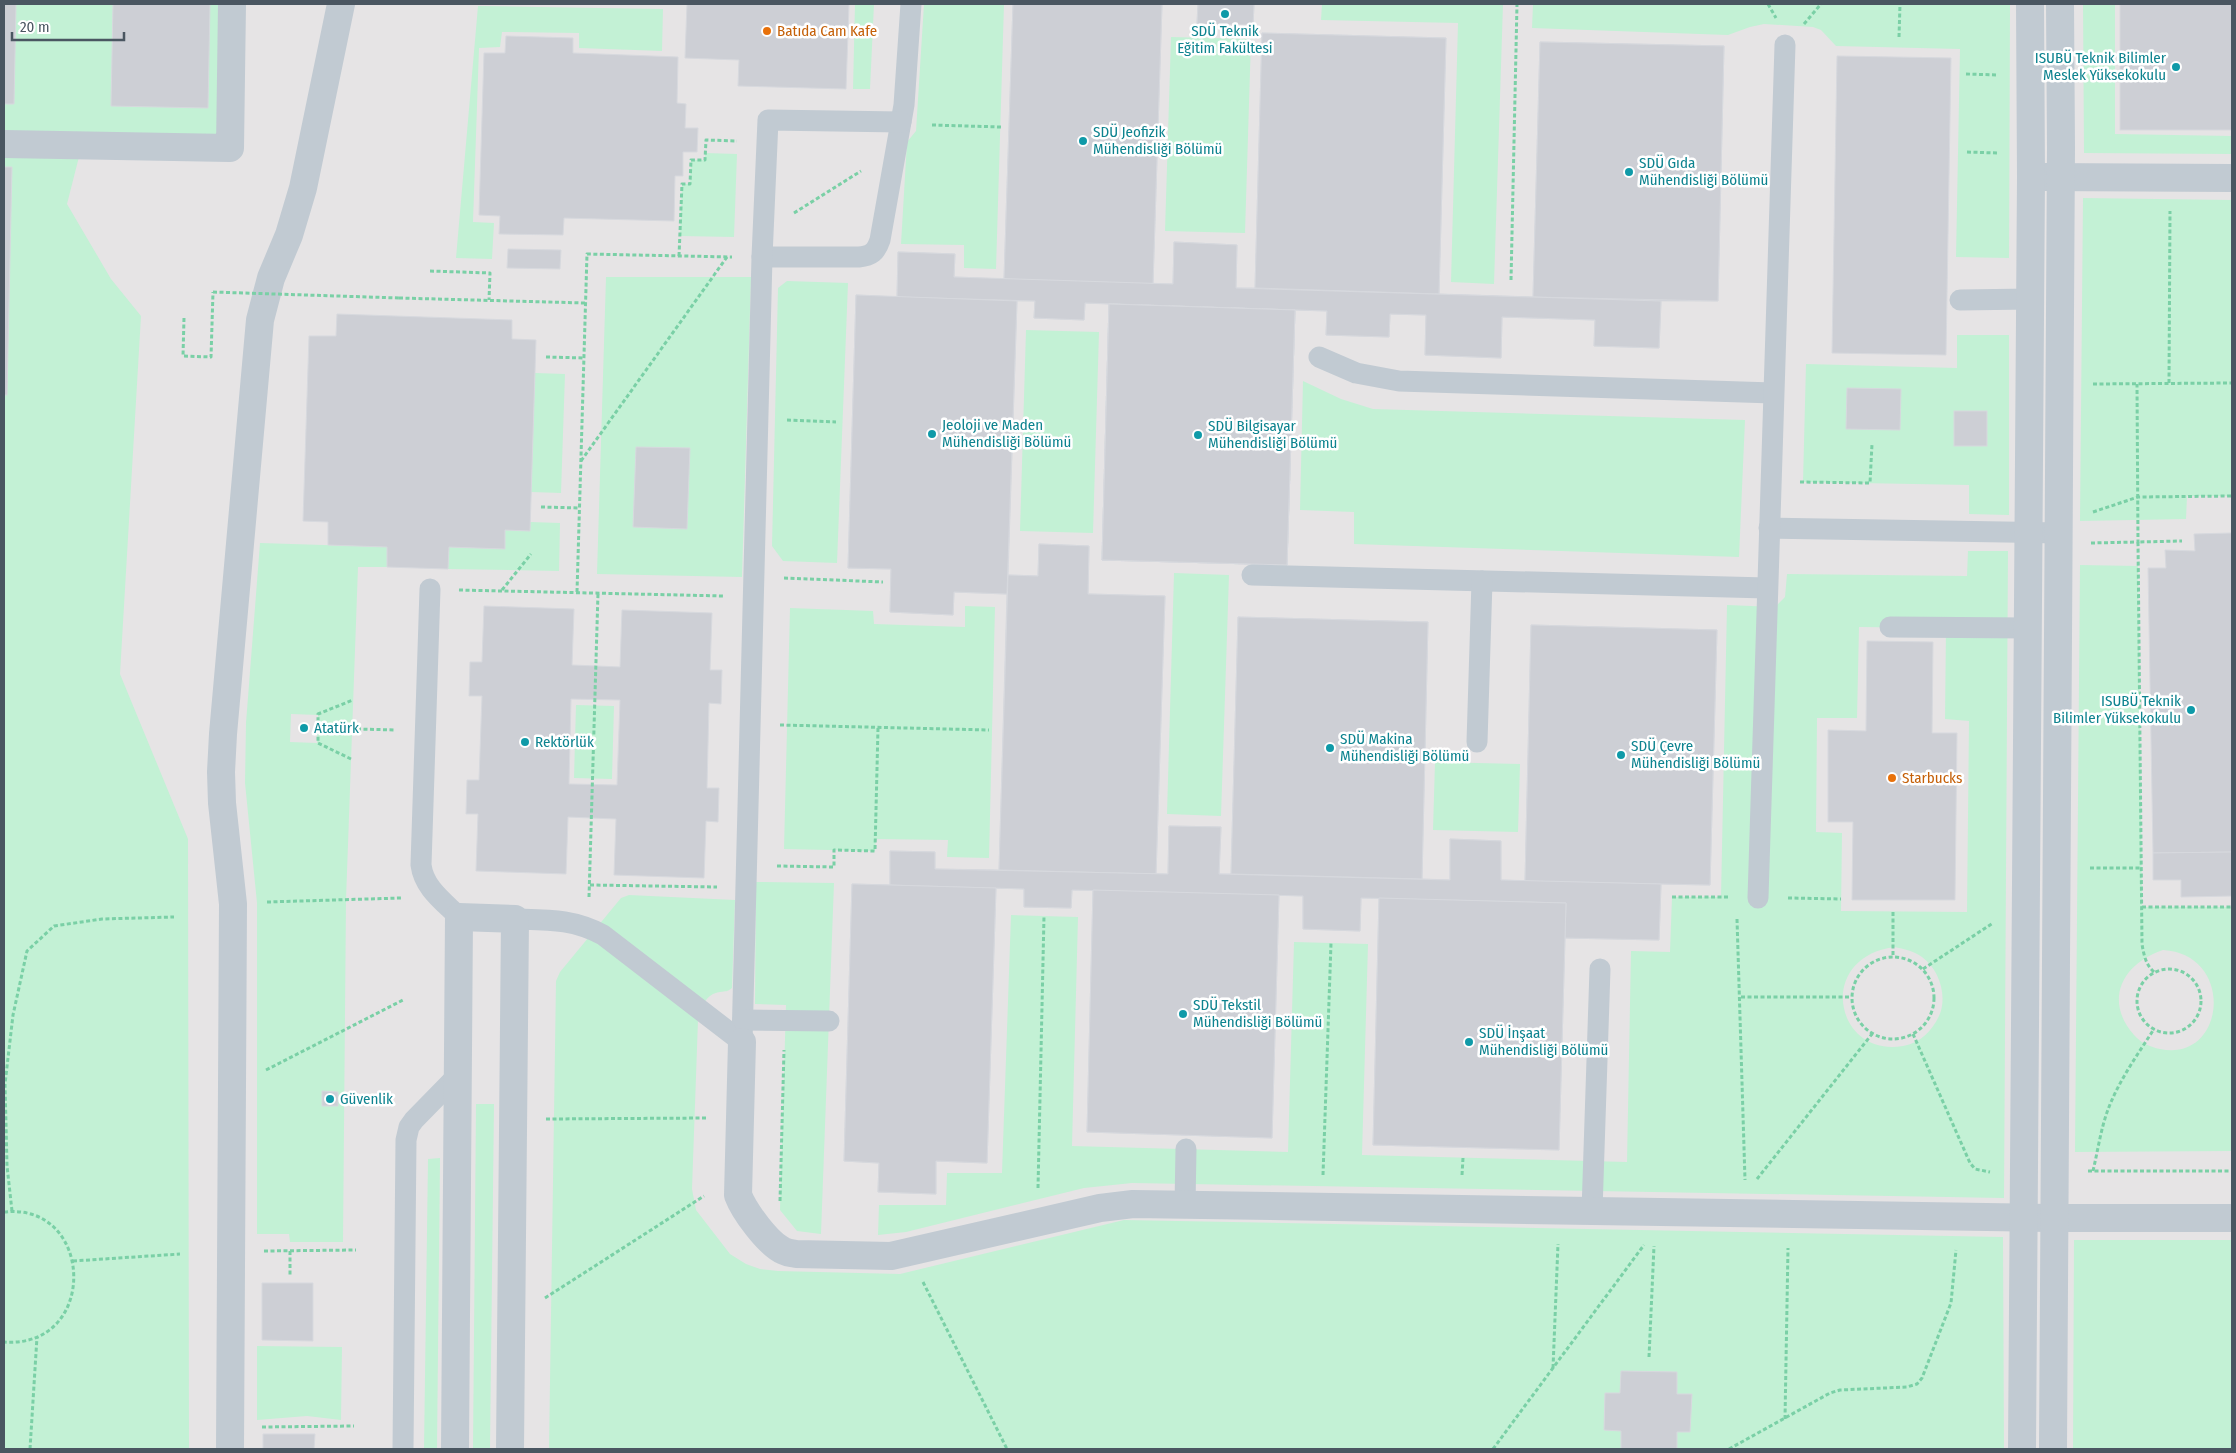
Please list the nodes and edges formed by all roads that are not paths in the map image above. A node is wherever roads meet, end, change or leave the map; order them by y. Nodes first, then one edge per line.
1 (232, 4) edge
2 (341, 4) edge
3 (911, 4) edge
4 (2030, 4) edge
5 (2060, 4) edge
6 (1785, 45) dead end
7 (901, 122) junction
8 (4, 144) edge
9 (2031, 177) junction
10 (2060, 177) junction
11 (2232, 178) edge
12 (762, 257) junction
13 (1960, 300) dead end
14 (2030, 300) junction
15 (1319, 357) dead end
16 (1773, 393) junction
17 (1769, 528) junction
18 (2028, 532) junction
19 (2058, 533) junction
20 (1252, 575) dead end
21 (1482, 581) junction
22 (1767, 588) junction
23 (430, 589) road end
24 (1890, 627) dead end
25 (2028, 628) junction
26 (1477, 742) dead end
27 (1758, 898) dead end
28 (459, 918) junction
29 (515, 919) junction
30 (1600, 969) dead end
31 (829, 1022) dead end
32 (742, 1031) junction
33 (458, 1075) junction
34 (1186, 1149) dead end
35 (1185, 1204) junction
36 (1592, 1211) junction
37 (2024, 1217) junction
38 (2054, 1218) junction
39 (2232, 1218) edge
40 (230, 1438) edge
41 (403, 1449) edge
42 (455, 1449) edge
43 (510, 1449) edge
44 (2022, 1449) edge
45 (2053, 1449) edge

1 - 8 street
2 - 40 street
3 - 7 lane
4 - 9 street
5 - 10 street
6 - 16 lane
7 - 12 lane
7 - 12 lane
9 - 10 street
9 - 14 street
10 - 11 street
10 - 19 street
12 - 32 lane
13 - 14 lane
14 - 18 street
15 - 16 lane
16 - 17 lane
17 - 18 lane
17 - 22 lane
18 - 19 lane
18 - 25 street
19 - 38 street
20 - 21 lane
21 - 22 lane
21 - 26 lane
22 - 27 lane
23 - 28 lane
24 - 25 lane
25 - 37 street
28 - 29 street
28 - 33 street
29 - 32 lane
29 - 43 street
30 - 36 lane
31 - 32 lane
32 - 35 street
33 - 41 lane
33 - 42 street
34 - 35 lane
35 - 36 street
36 - 37 street
37 - 38 street
37 - 44 street
38 - 39 street
38 - 45 street

